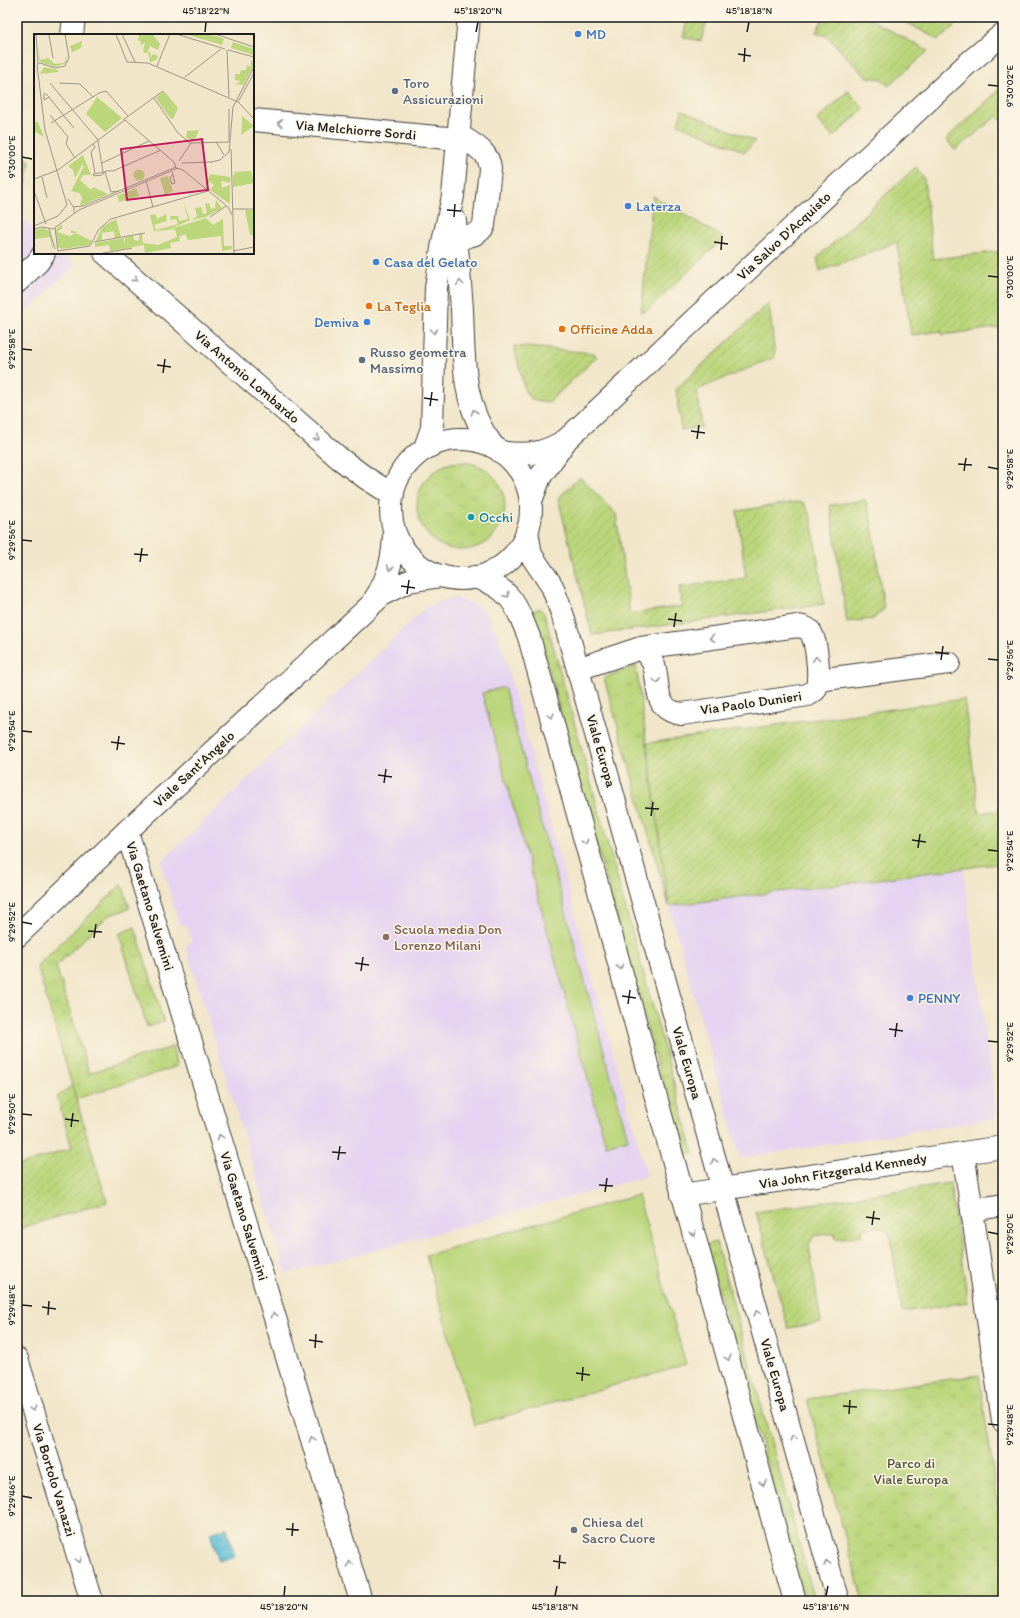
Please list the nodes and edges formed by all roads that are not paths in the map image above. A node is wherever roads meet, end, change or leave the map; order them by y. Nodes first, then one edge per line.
1 (74, 17) edge
2 (469, 17) edge
3 (72, 34) edge
4 (1003, 34) edge
5 (254, 120) edge
6 (458, 137) junction
7 (453, 196) junction
8 (456, 239) junction
9 (43, 254) edge
10 (106, 254) edge
11 (17, 282) edge
12 (567, 439) junction
13 (426, 448) junction
14 (497, 449) junction
15 (393, 495) junction
16 (531, 501) junction
17 (394, 529) junction
18 (527, 531) junction
19 (441, 576) junction
20 (474, 577) junction
21 (372, 604) junction
22 (641, 648) junction
23 (949, 663) dead end
24 (578, 669) junction
25 (818, 680) junction
26 (127, 831) junction
27 (17, 936) edge
28 (1003, 1147) edge
29 (963, 1153) junction
30 (722, 1189) junction
31 (682, 1195) junction
32 (1003, 1205) edge
33 (972, 1210) junction
34 (995, 1311) edge
35 (997, 1344) edge
36 (17, 1359) edge
37 (1003, 1421) edge
38 (92, 1601) edge
39 (361, 1601) edge
40 (795, 1601) edge
41 (838, 1601) edge

1 - 3 street
2 - 6 street
4 - 12 street, Via Salvo D'Acquisto
6 -> 5 street, Via Melchiorre Sordi
6 - 7 street
6 - 8 street
7 - 8 street
7 -> 13 street
14 -> 8 street
9 - 11 street
10 -> 15 street, Via Antonio Lombardo
12 - 14 street, Via Salvo D'Acquisto
12 - 16 street, Via Salvo D'Acquisto
13 - 14 street
13 - 15 street
14 - 16 street
15 - 17 street
16 - 18 street
17 - 19 street
17 -> 21 street, Viale Sant'Angelo
18 - 20 street
18 - 24 street, Viale Europa
19 - 20 street
19 - 21 street, Viale Sant'Angelo
20 -> 31 street
21 - 26 street, Viale Sant'Angelo
22 - 24 street, Via Paolo Dunieri
25 -> 22 street, Via Paolo Dunieri
22 -> 25 street, Via Paolo Dunieri
23 - 25 street
30 -> 24 street, Viale Europa
26 - 27 street, Viale Sant'Angelo
39 -> 26 street, Via Gaetano Salvemini
28 - 29 street, Via John Fitzgerald Kennedy
29 - 30 street, Via John Fitzgerald Kennedy
29 - 33 street
30 - 31 street, Via John Fitzgerald Kennedy
41 -> 30 street, Viale Europa
31 -> 40 street
32 - 33 street
33 - 34 street
34 - 35 street
35 - 37 street
36 -> 38 street, Via Bortolo Vanazzi

